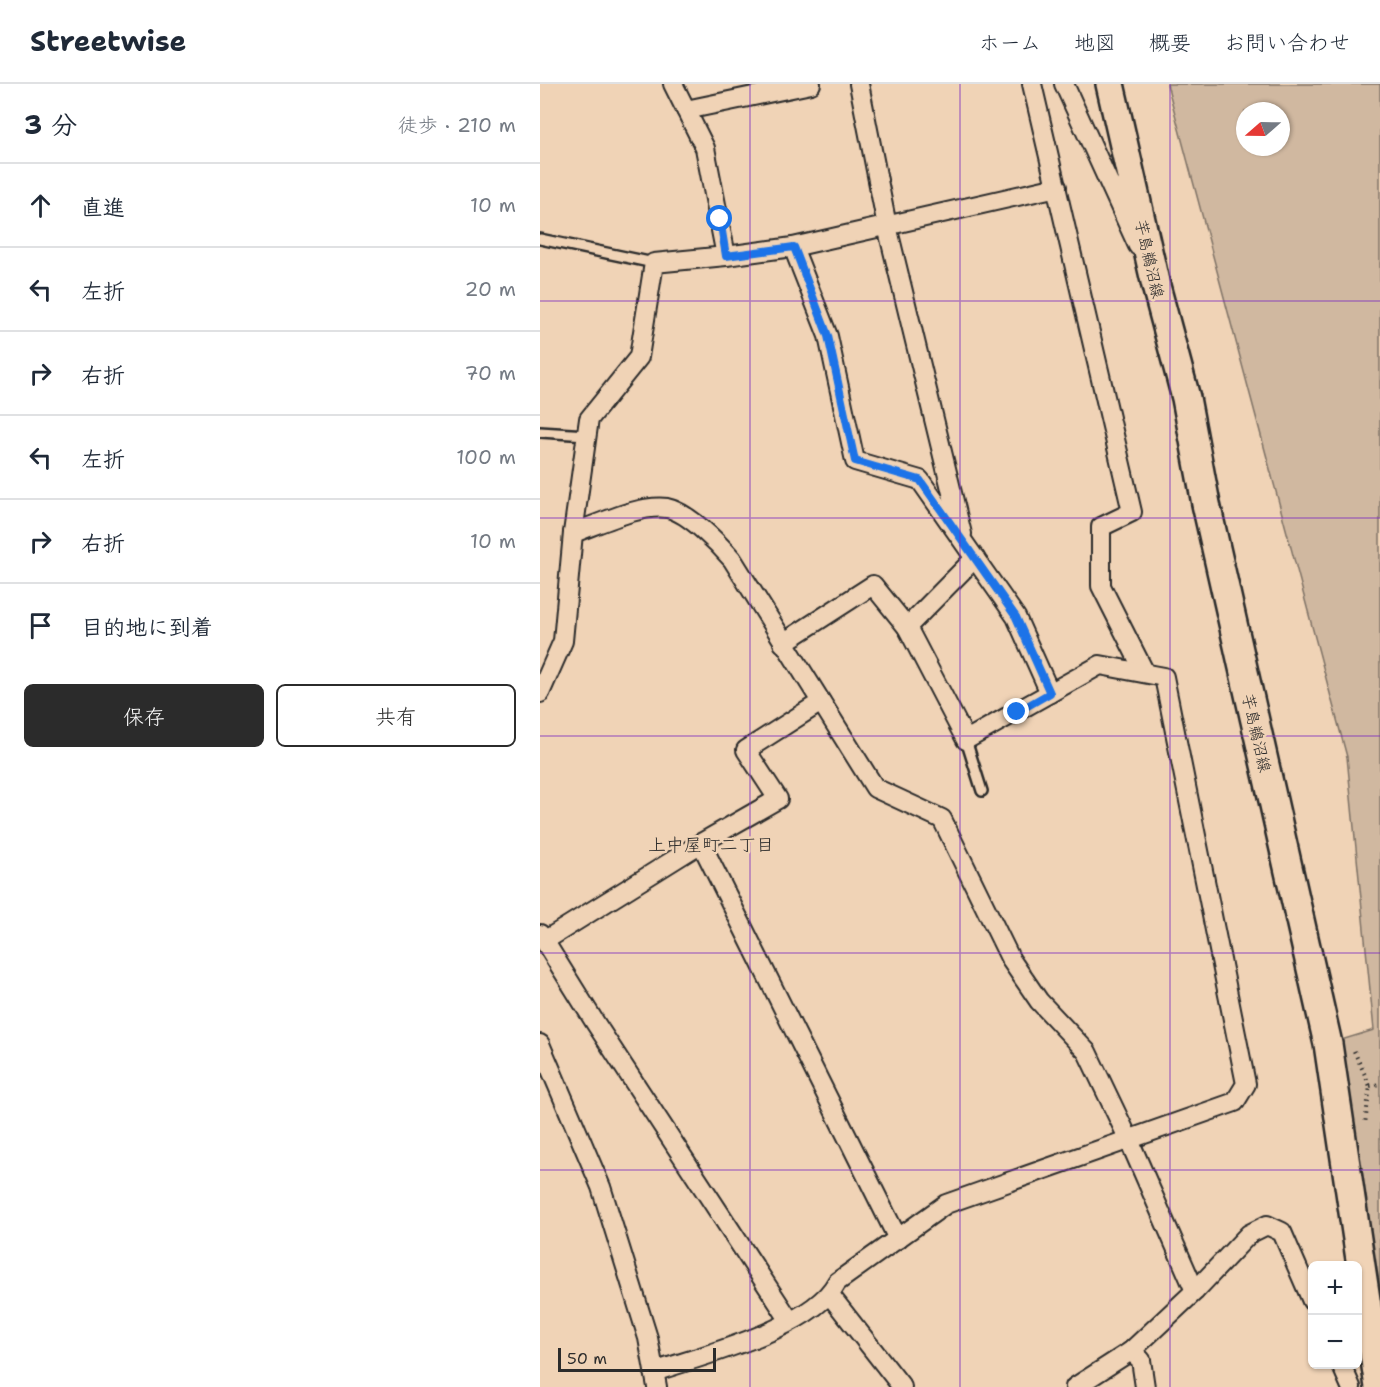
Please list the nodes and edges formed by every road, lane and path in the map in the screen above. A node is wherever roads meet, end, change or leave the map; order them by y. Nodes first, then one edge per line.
1 (673, 84) edge
2 (811, 84) edge
3 (859, 84) edge
4 (1032, 84) edge
5 (1064, 84) edge
6 (1110, 84) edge
7 (686, 110) junction
8 (1057, 187) junction
9 (887, 226) junction
10 (540, 239) edge
11 (794, 247) junction
12 (726, 256) junction
13 (654, 263) junction
14 (1156, 286) junction
15 (540, 432) edge
16 (587, 435) junction
17 (573, 533) junction
18 (970, 551) junction
19 (908, 627) junction
20 (783, 643) junction
21 (1145, 673) junction
22 (540, 693) edge
23 (1050, 693) junction
24 (821, 702) junction
25 (966, 740) junction
26 (982, 791) dead end
27 (701, 843) junction
28 (541, 940) edge
29 (540, 1044) edge
30 (1380, 1084) edge
31 (1370, 1086) dead end
32 (1129, 1140) junction
33 (898, 1239) junction
34 (1195, 1291) junction
35 (1308, 1292) edge
36 (830, 1295) junction
37 (790, 1321) junction
38 (1131, 1351) junction
39 (1343, 1369) edge
40 (656, 1380) edge
41 (902, 1387) edge
42 (1075, 1387) edge
43 (1145, 1387) edge
44 (1350, 1387) edge
45 (1379, 1387) edge

1 - 7 street
2 - 7 street
3 - 9 street
4 - 8 street
5 - 14 street
6 - 14 main road, 芋島鵜沼線
7 - 12 street
8 - 9 street
8 - 21 street
9 - 11 street
9 - 18 street
10 - 13 lane
11 - 12 street
11 - 18 street
12 - 13 street
13 - 16 street
14 - 45 main road, 芋島鵜沼線
15 - 16 lane
16 - 17 street
17 - 20 street
17 - 22 street
18 - 19 street
18 - 23 street
19 - 20 street
19 - 25 street
20 - 24 street
21 - 23 street
21 - 32 street
23 - 25 street
24 - 27 street
24 - 32 street
25 - 26 lane
27 - 28 street
27 - 33 street
28 - 37 street
29 - 40 street
30 - 31 path
32 - 33 street
32 - 34 street
33 - 36 street
34 - 35 street
34 - 38 street
36 - 37 street
36 - 41 street
37 - 40 street
38 - 42 street
38 - 43 street
39 - 44 street

